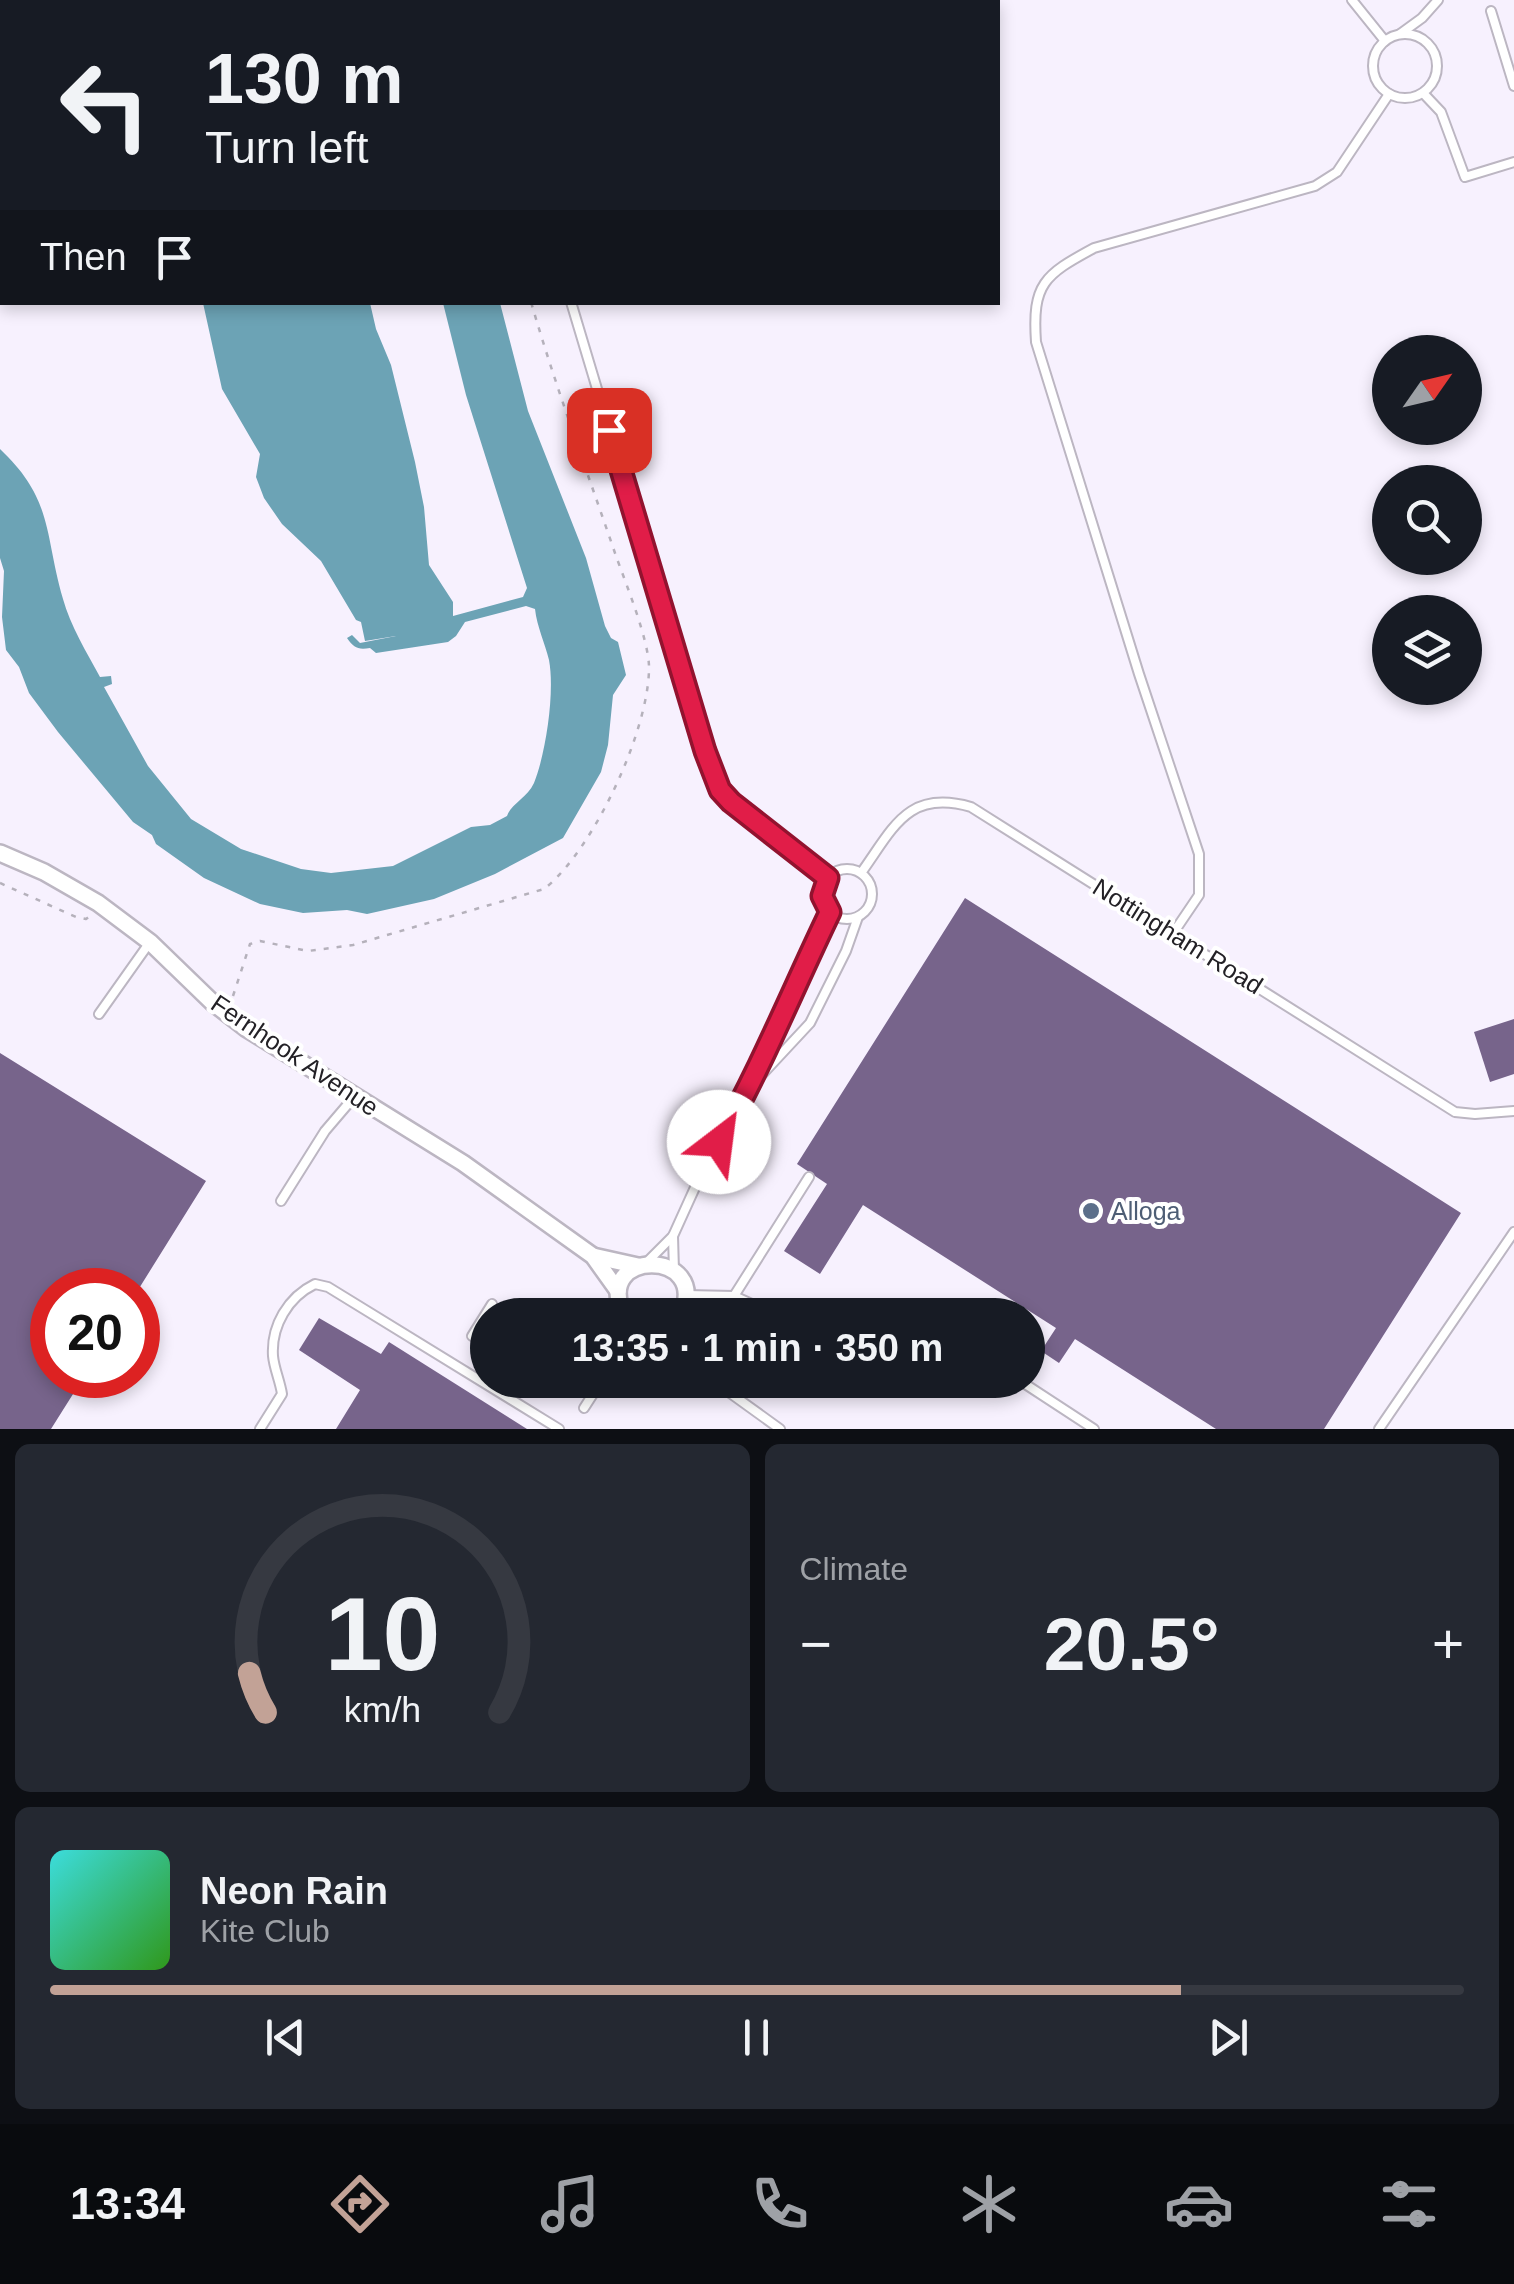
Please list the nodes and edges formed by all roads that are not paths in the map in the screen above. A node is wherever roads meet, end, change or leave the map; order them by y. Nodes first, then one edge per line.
1 (1352, 0) edge
2 (1438, 0) edge
3 (1491, 11) dead end
4 (1400, 34) junction
5 (1385, 41) junction
6 (1514, 86) edge
7 (1423, 93) junction
8 (1389, 94) junction
9 (1514, 162) edge
10 (572, 305) edge
11 (0, 853) edge
12 (861, 872) junction
13 (828, 878) junction
14 (830, 912) junction
15 (858, 917) junction
16 (1174, 932) junction
17 (150, 942) junction
18 (99, 1014) dead end
19 (752, 1084) junction
20 (354, 1097) junction
21 (1514, 1110) edge
22 (808, 1177) dead end
23 (281, 1201) dead end
24 (1514, 1232) edge
25 (674, 1236) junction
26 (593, 1256) junction
27 (642, 1264) junction
28 (674, 1271) junction
29 (618, 1291) junction
30 (686, 1295) junction
31 (734, 1296) junction
32 (620, 1298) edge
33 (685, 1298) edge
34 (738, 1298) edge
35 (1045, 1397) edge
36 (590, 1398) edge
37 (737, 1398) edge
38 (584, 1408) dead end
39 (260, 1429) edge
40 (559, 1429) edge
41 (780, 1429) edge
42 (1094, 1429) edge
43 (1380, 1429) edge

1 - 5 lane
2 - 4 lane
3 - 6 lane
4 - 5 lane
4 - 7 lane
5 - 8 lane
7 - 8 lane
7 - 9 lane
8 - 16 lane
10 - 13 lane
11 - 17 street, Fernhook Avenue
12 - 13 lane
12 - 15 lane
12 - 16 lane, Nottingham Road
13 - 14 lane
14 - 15 lane
14 - 19 lane
15 - 19 lane
16 - 21 lane, Nottingham Road
17 - 18 lane
17 - 20 street, Fernhook Avenue
19 - 25 lane
20 - 23 lane
20 - 26 street, Fernhook Avenue
22 - 31 lane
24 - 43 lane
25 - 27 lane
25 - 28 lane
26 - 27 street, Fernhook Avenue
26 - 29 street, Fernhook Avenue
27 - 28 street, Fernhook Avenue
27 - 29 street
28 - 30 street
29 - 32 street
30 - 31 lane
30 - 33 street
31 - 34 lane
35 - 42 lane
36 - 38 lane
37 - 41 lane
39 - 40 lane

